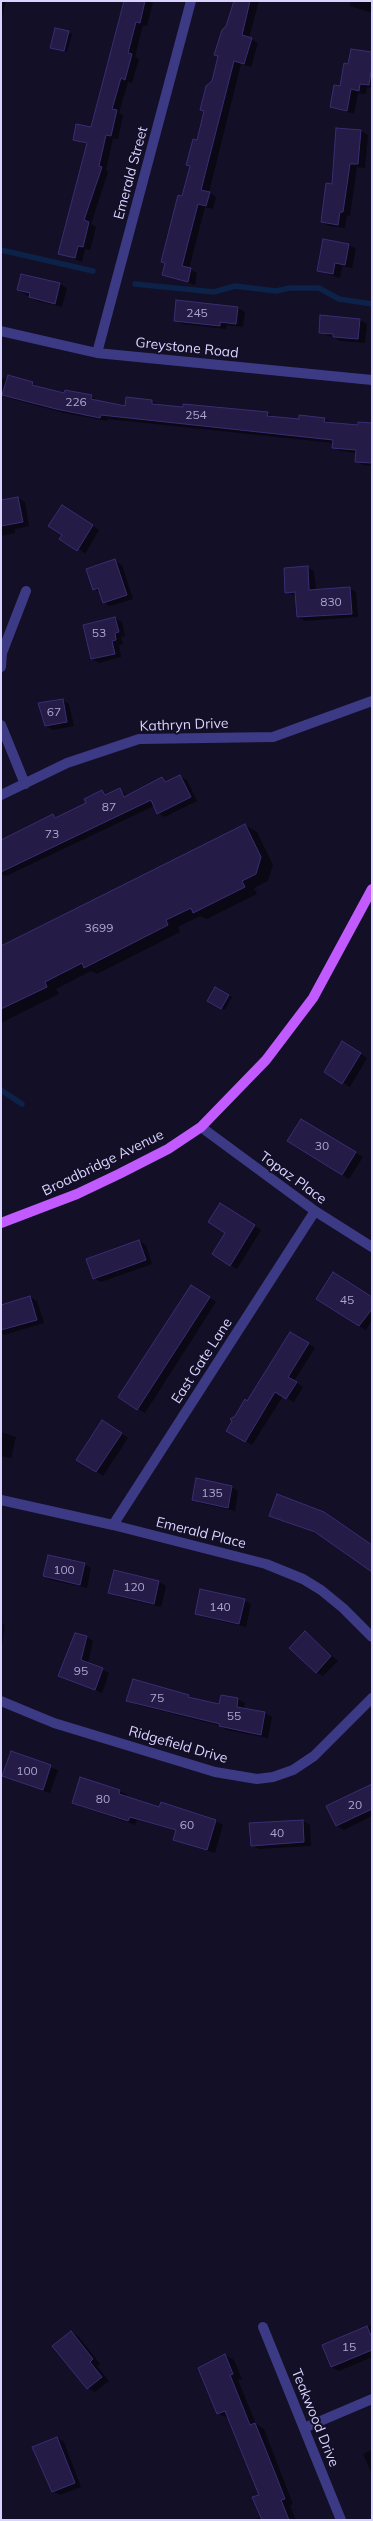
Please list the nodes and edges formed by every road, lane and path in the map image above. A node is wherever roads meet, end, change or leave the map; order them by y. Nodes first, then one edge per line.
1 (191, 1) edge
2 (1, 331) edge
3 (97, 353) junction
4 (372, 380) edge
5 (26, 591) dead end
6 (1, 667) edge
7 (372, 701) edge
8 (1, 726) edge
9 (25, 784) junction
10 (1, 795) edge
11 (372, 890) edge
12 (200, 1127) junction
13 (315, 1211) junction
14 (3, 1222) edge
15 (372, 1246) edge
16 (1, 1500) edge
17 (113, 1525) junction
18 (372, 1637) edge
19 (372, 1698) edge
20 (1, 1701) edge
21 (262, 2327) dead end
22 (372, 2399) edge
23 (304, 2428) junction
24 (341, 2520) edge

1 - 3 street, Emerald Street
2 - 3 street, Greystone Road
3 - 4 street, Greystone Road
5 - 6 street
7 - 9 street, Kathryn Drive
8 - 9 street
9 - 10 street, Kathryn Drive
11 - 12 main road, Broadbridge Avenue
12 - 13 street, Topaz Place
12 - 14 main road, Broadbridge Avenue
13 - 15 street, Topaz Place
13 - 17 street, East Gate Lane
16 - 17 street, Emerald Place
17 - 18 street, Emerald Place
19 - 20 street, Ridgefield Drive
21 - 23 street, Teakwood Drive
22 - 23 street
23 - 24 street, Teakwood Drive

